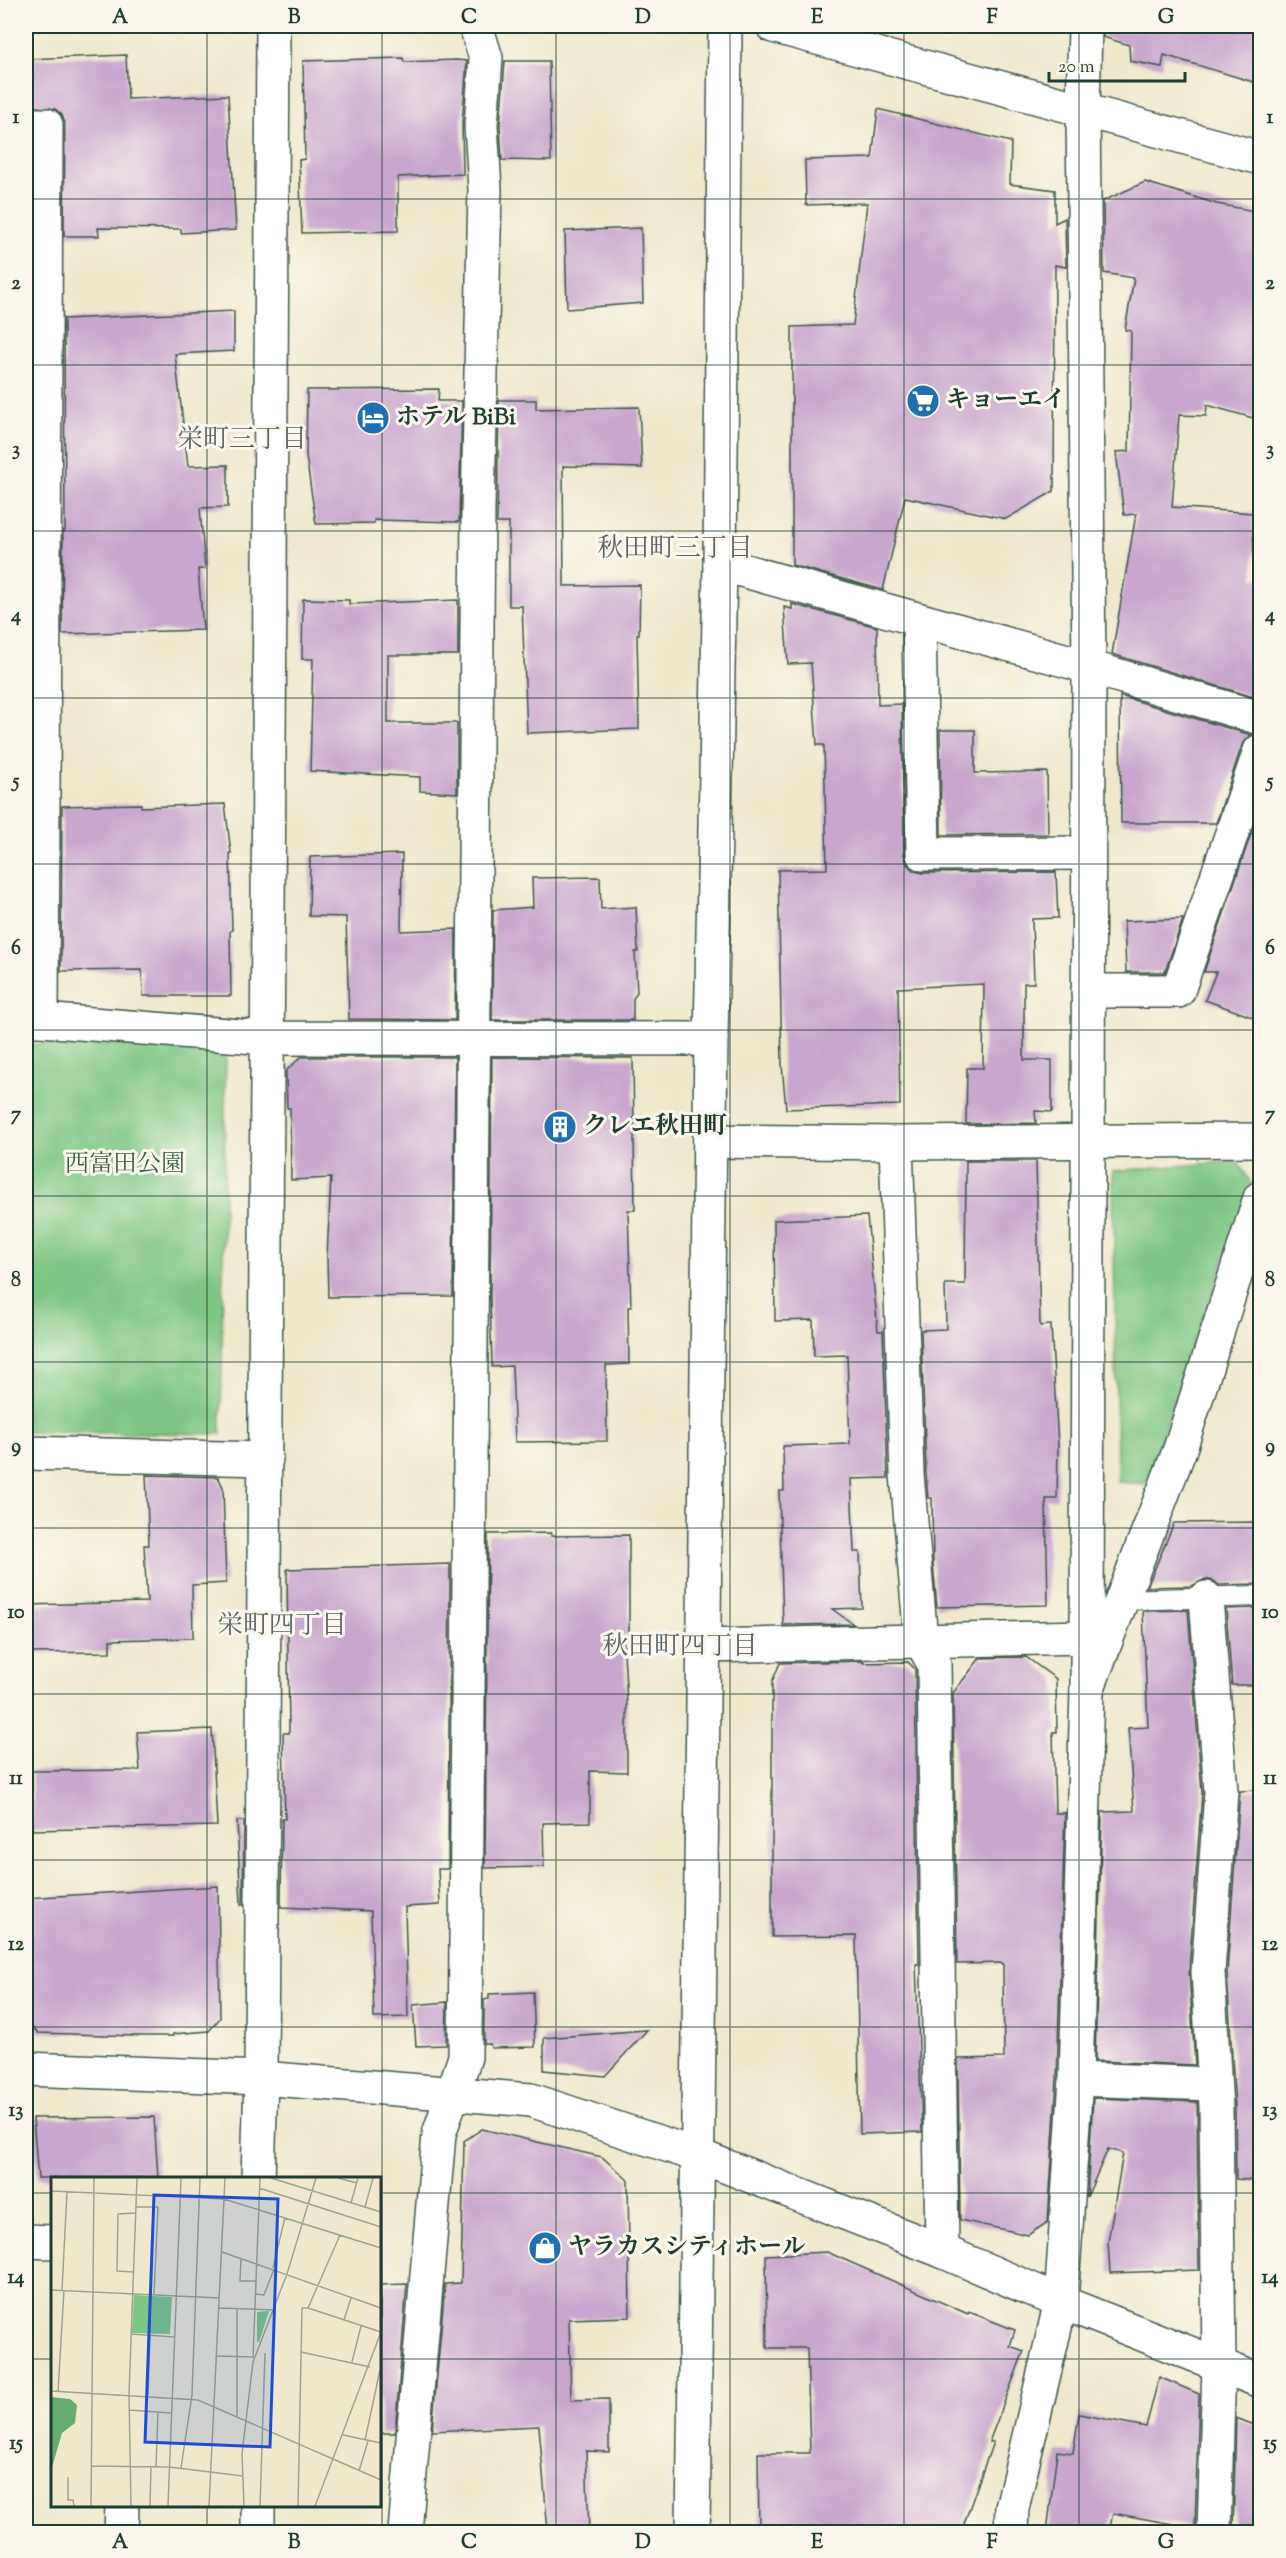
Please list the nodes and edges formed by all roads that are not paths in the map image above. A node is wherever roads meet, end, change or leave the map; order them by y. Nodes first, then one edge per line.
1 (273, 26) edge
2 (476, 26) edge
3 (725, 26) edge
4 (773, 26) edge
5 (1085, 26) edge
6 (1083, 110) junction
7 (26, 125) edge
8 (1260, 158) edge
9 (720, 564) junction
10 (919, 620) junction
11 (1089, 667) junction
12 (1258, 710) edge
13 (1260, 751) edge
14 (1088, 853) junction
15 (1088, 991) junction
16 (34, 1020) edge
17 (473, 1036) junction
18 (267, 1038) junction
19 (711, 1039) junction
20 (1260, 1140) edge
21 (710, 1141) junction
22 (1087, 1141) junction
23 (896, 1143) junction
24 (1260, 1198) edge
25 (26, 1453) edge
26 (266, 1459) junction
27 (1260, 1596) edge
28 (1206, 1598) junction
29 (1122, 1600) junction
30 (1086, 1637) junction
31 (921, 1641) junction
32 (705, 1646) junction
33 (1087, 1690) junction
34 (26, 2069) edge
35 (261, 2078) junction
36 (1076, 2079) junction
37 (1214, 2084) junction
38 (453, 2093) junction
39 (697, 2155) junction
40 (258, 2177) edge
41 (26, 2241) edge
42 (51, 2242) edge
43 (942, 2251) junction
44 (1061, 2302) junction
45 (1219, 2364) junction
46 (1260, 2381) edge
47 (122, 2507) edge
48 (258, 2507) edge
49 (121, 2532) edge
50 (258, 2532) edge
51 (405, 2532) edge
52 (693, 2532) edge
53 (1011, 2532) edge
54 (1214, 2532) edge

1 - 18 street
2 - 17 street
3 - 9 street
4 - 6 street
5 - 6 street
6 - 8 street
6 - 11 street
7 - 16 street
9 - 10 street
9 - 19 street
10 - 11 street
10 - 14 street
11 - 12 street
11 - 14 street
13 - 15 street
14 - 15 street
15 - 22 street
16 - 18 street
17 - 18 street
17 - 19 street
17 - 38 street
18 - 26 street
19 - 21 street
20 - 22 street
21 - 23 street
21 - 32 street
22 - 23 street
22 - 30 street
23 - 31 street
24 - 29 street
25 - 26 street
26 - 35 street
27 - 28 lane
28 - 29 lane
28 - 37 street
29 - 33 street
30 - 31 street
30 - 33 street
31 - 32 street
31 - 43 street
32 - 39 street
33 - 36 street
34 - 35 street
35 - 38 street
35 - 40 street
36 - 37 street
36 - 44 street
37 - 45 street
38 - 39 street
38 - 51 street
39 - 43 street
39 - 52 street
41 - 42 street
43 - 44 street
44 - 45 street
44 - 53 street
45 - 46 street
45 - 54 street
47 - 49 street
48 - 50 street

